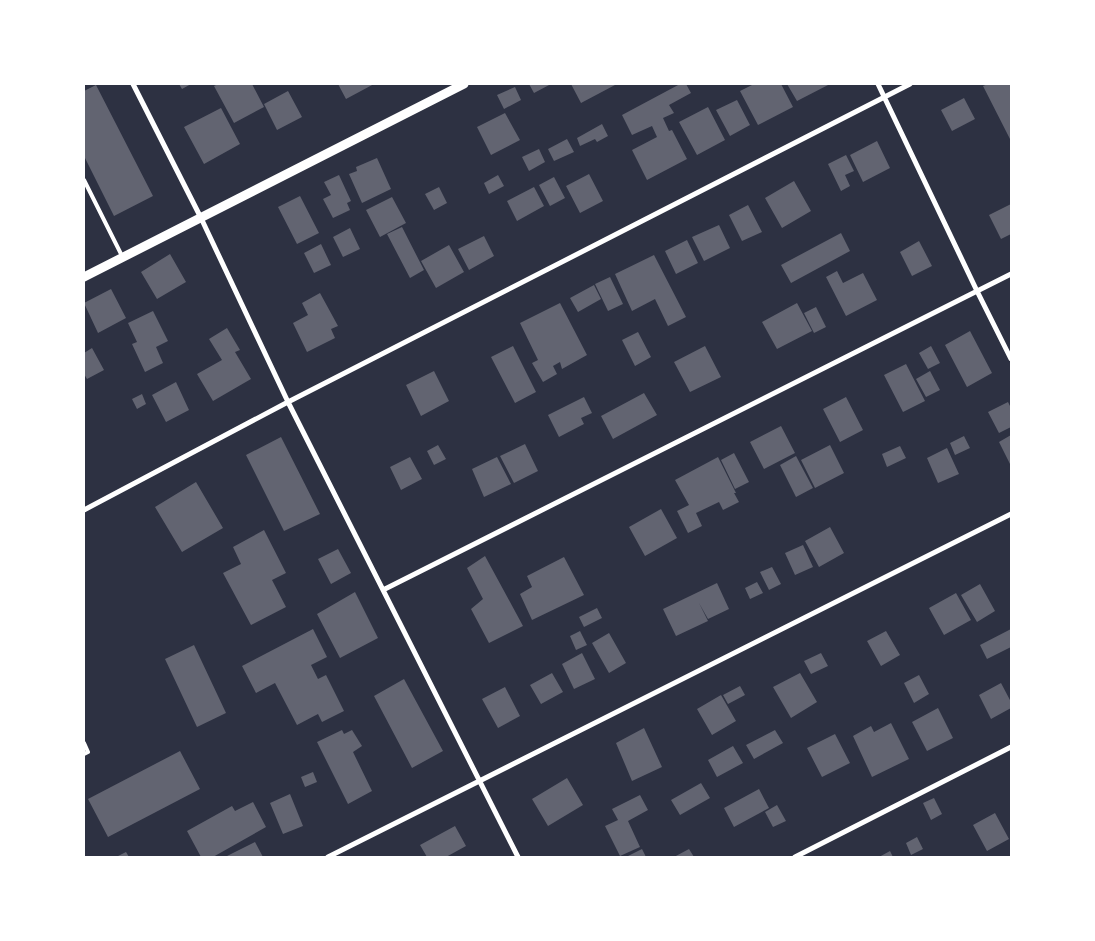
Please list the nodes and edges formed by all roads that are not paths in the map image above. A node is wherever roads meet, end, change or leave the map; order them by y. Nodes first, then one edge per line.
1 (133, 84) edge
2 (464, 84) edge
3 (878, 84) edge
4 (910, 84) edge
5 (884, 96) junction
6 (84, 180) edge
7 (201, 218) junction
8 (123, 258) junction
9 (1011, 274) edge
10 (84, 277) edge
11 (976, 291) junction
12 (1011, 359) edge
13 (288, 402) junction
14 (84, 510) edge
15 (1011, 514) edge
16 (383, 590) junction
17 (84, 742) edge
18 (1011, 748) edge
19 (84, 754) edge
20 (480, 781) junction
21 (328, 857) edge
22 (518, 857) edge
23 (795, 857) edge

1 - 7 street
2 - 7 street
3 - 5 street
4 - 5 street
5 - 11 street
5 - 13 street
6 - 8 lane
7 - 8 street
7 - 13 street
8 - 10 street
9 - 11 street
11 - 12 street
11 - 16 street
13 - 14 street
13 - 16 street
15 - 20 street
16 - 20 street
17 - 19 lane
18 - 23 street
20 - 21 street
20 - 22 street

